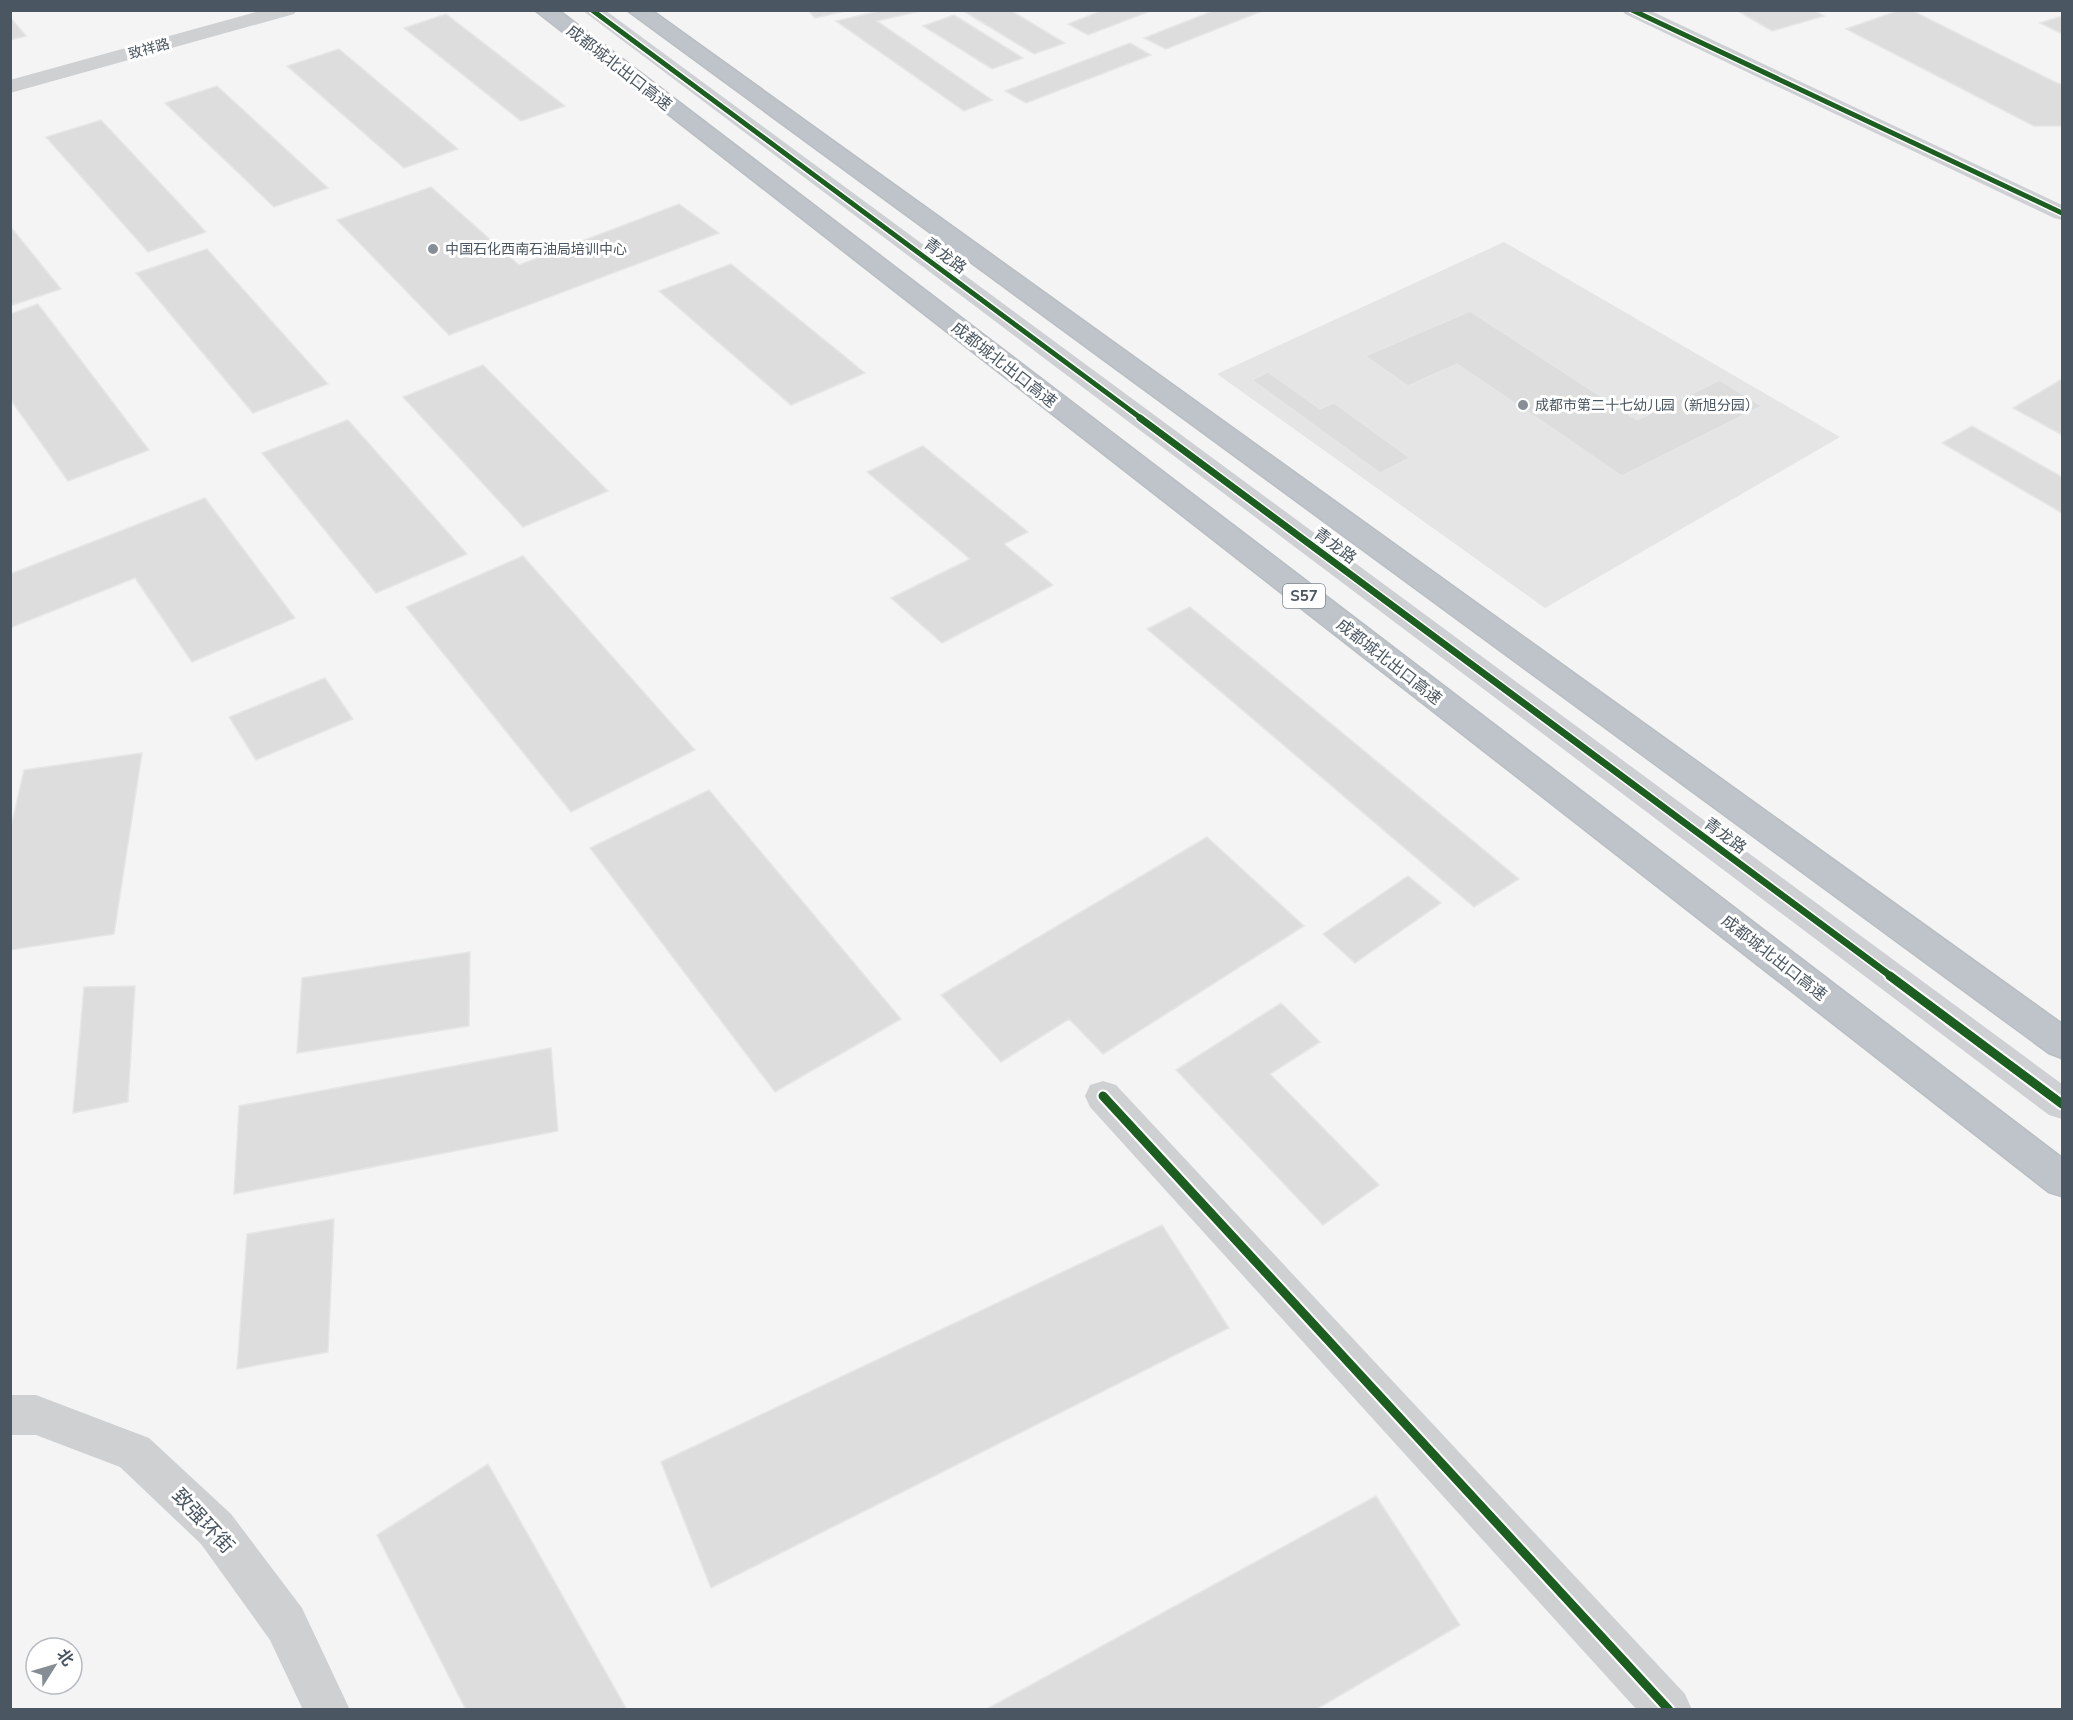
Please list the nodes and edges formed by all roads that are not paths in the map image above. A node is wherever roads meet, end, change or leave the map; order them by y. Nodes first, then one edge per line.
1 (287, 10) edge
2 (545, 10) edge
3 (592, 10) edge
4 (637, 10) edge
5 (1632, 10) edge
6 (10, 87) edge
7 (2062, 213) edge
8 (2062, 1043) edge
9 (1103, 1096) dead end
10 (2062, 1104) edge
11 (2062, 1180) edge
12 (10, 1415) edge
13 (327, 1710) edge
14 (1669, 1710) edge

1 - 6 street, 致祥路
2 - 11 highway, 成都城北出口高速 / S57
3 - 10 street, 青龙路
4 - 8 highway
5 - 7 street
9 - 14 street
12 - 13 street, 致强环街

